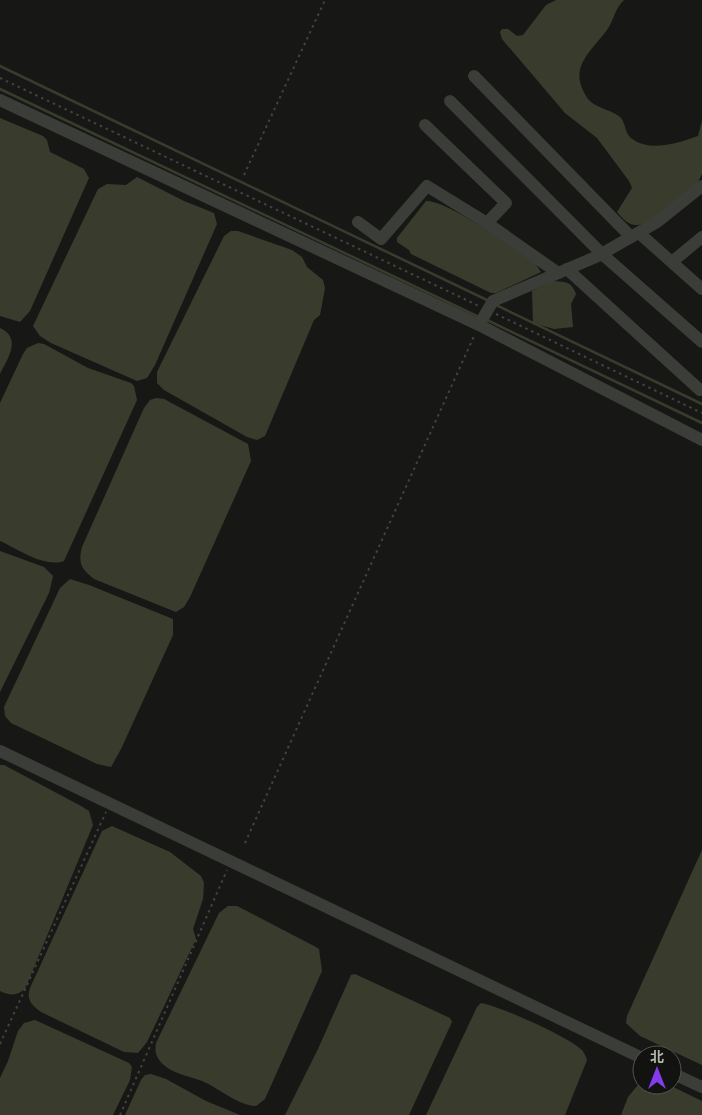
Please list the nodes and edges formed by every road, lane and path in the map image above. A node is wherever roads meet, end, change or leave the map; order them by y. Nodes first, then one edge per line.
1 (324, 0) edge
2 (474, 76) dead end
3 (0, 78) edge
4 (0, 100) edge
5 (450, 101) dead end
6 (425, 125) dead end
7 (244, 175) dead end
8 (700, 191) edge
9 (358, 222) dead end
10 (487, 223) junction
11 (635, 235) junction
12 (702, 237) edge
13 (602, 254) junction
14 (672, 262) junction
15 (562, 271) junction
16 (702, 290) edge
17 (486, 313) junction
18 (702, 342) edge
19 (700, 390) dead end
20 (702, 413) edge
21 (702, 440) edge
22 (0, 751) edge
23 (110, 803) junction
24 (245, 843) dead end
25 (231, 861) junction
26 (0, 1044) edge
27 (632, 1053) edge
28 (682, 1078) edge
29 (702, 1087) edge
30 (120, 1115) edge

1 - 7 path
2 - 11 street
3 - 17 path
4 - 17 street
5 - 13 street
6 - 10 street
8 - 11 street
9 - 10 street
10 - 15 street
11 - 13 street
11 - 14 street
12 - 14 street
13 - 15 street
13 - 18 street
14 - 16 street
15 - 17 street
15 - 19 street
17 - 20 path
17 - 21 street
17 - 24 path
22 - 23 street
23 - 25 street
23 - 26 path
25 - 27 street
25 - 30 path
28 - 29 street

